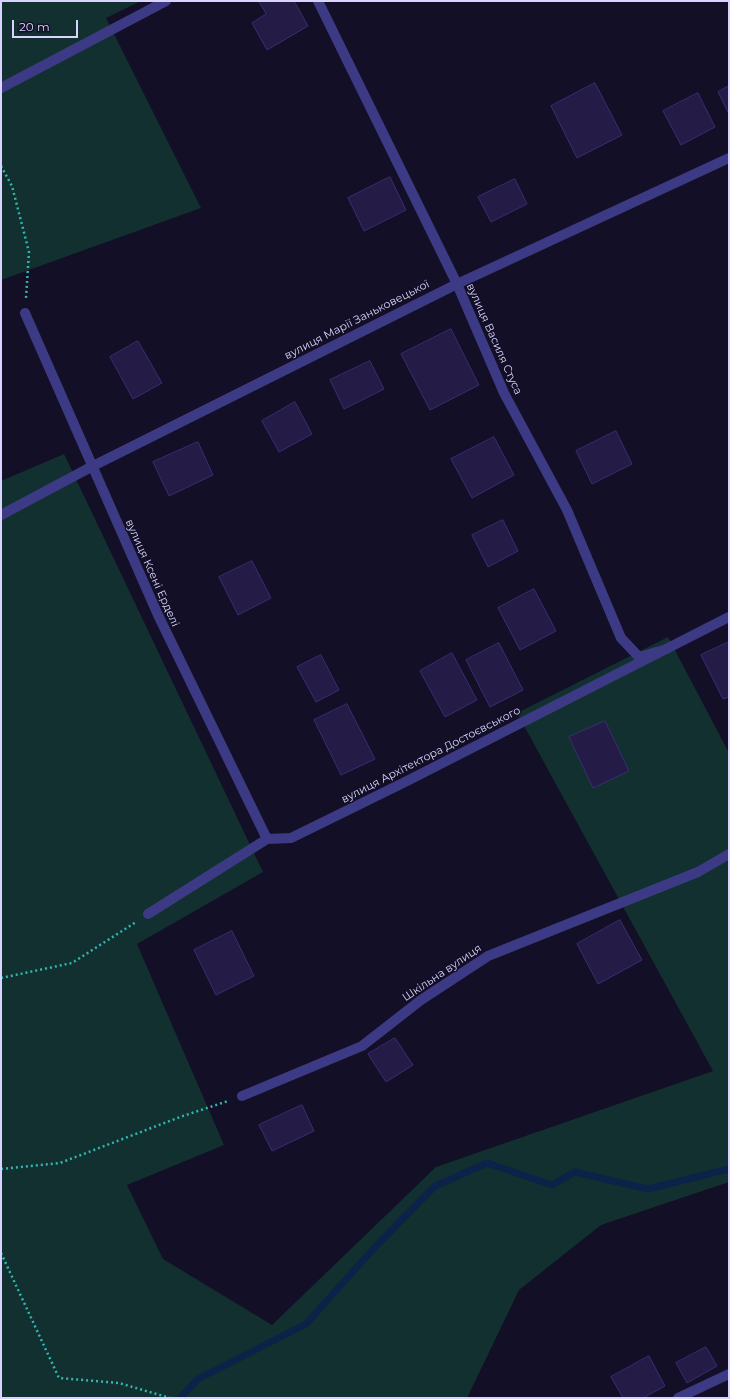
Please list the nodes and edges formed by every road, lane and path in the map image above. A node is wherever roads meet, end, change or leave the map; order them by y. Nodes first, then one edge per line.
1 (166, 1) edge
2 (318, 1) edge
3 (1, 88) edge
4 (729, 158) edge
5 (1, 166) edge
6 (457, 284) junction
7 (25, 313) joint
8 (91, 467) junction
9 (1, 515) edge
10 (729, 617) edge
11 (667, 650) junction
12 (267, 839) junction
13 (729, 854) edge
14 (148, 914) joint
15 (1, 978) edge
16 (242, 1096) joint
17 (1, 1169) edge
18 (1, 1253) edge
19 (729, 1374) edge
20 (170, 1398) edge
21 (678, 1398) edge

1 - 3 street
2 - 6 street, вулиця Василя Стуса
4 - 6 street, вулиця Марії Заньковецької
5 - 7 path
6 - 8 street, вулиця Марії Заньковецької
6 - 11 street, вулиця Василя Стуса
7 - 8 street, вулиця Ксені Ерделі
8 - 9 street, вулиця Марії Заньковецької
8 - 12 street, вулиця Ксені Ерделі
10 - 11 street, вулиця Архітектора Достоєвського
11 - 12 street, вулиця Архітектора Достоєвського
12 - 14 street, вулиця Архітектора Достоєвського
13 - 16 street, Шкільна вулиця
14 - 15 path
16 - 17 path
18 - 20 path
19 - 21 street

